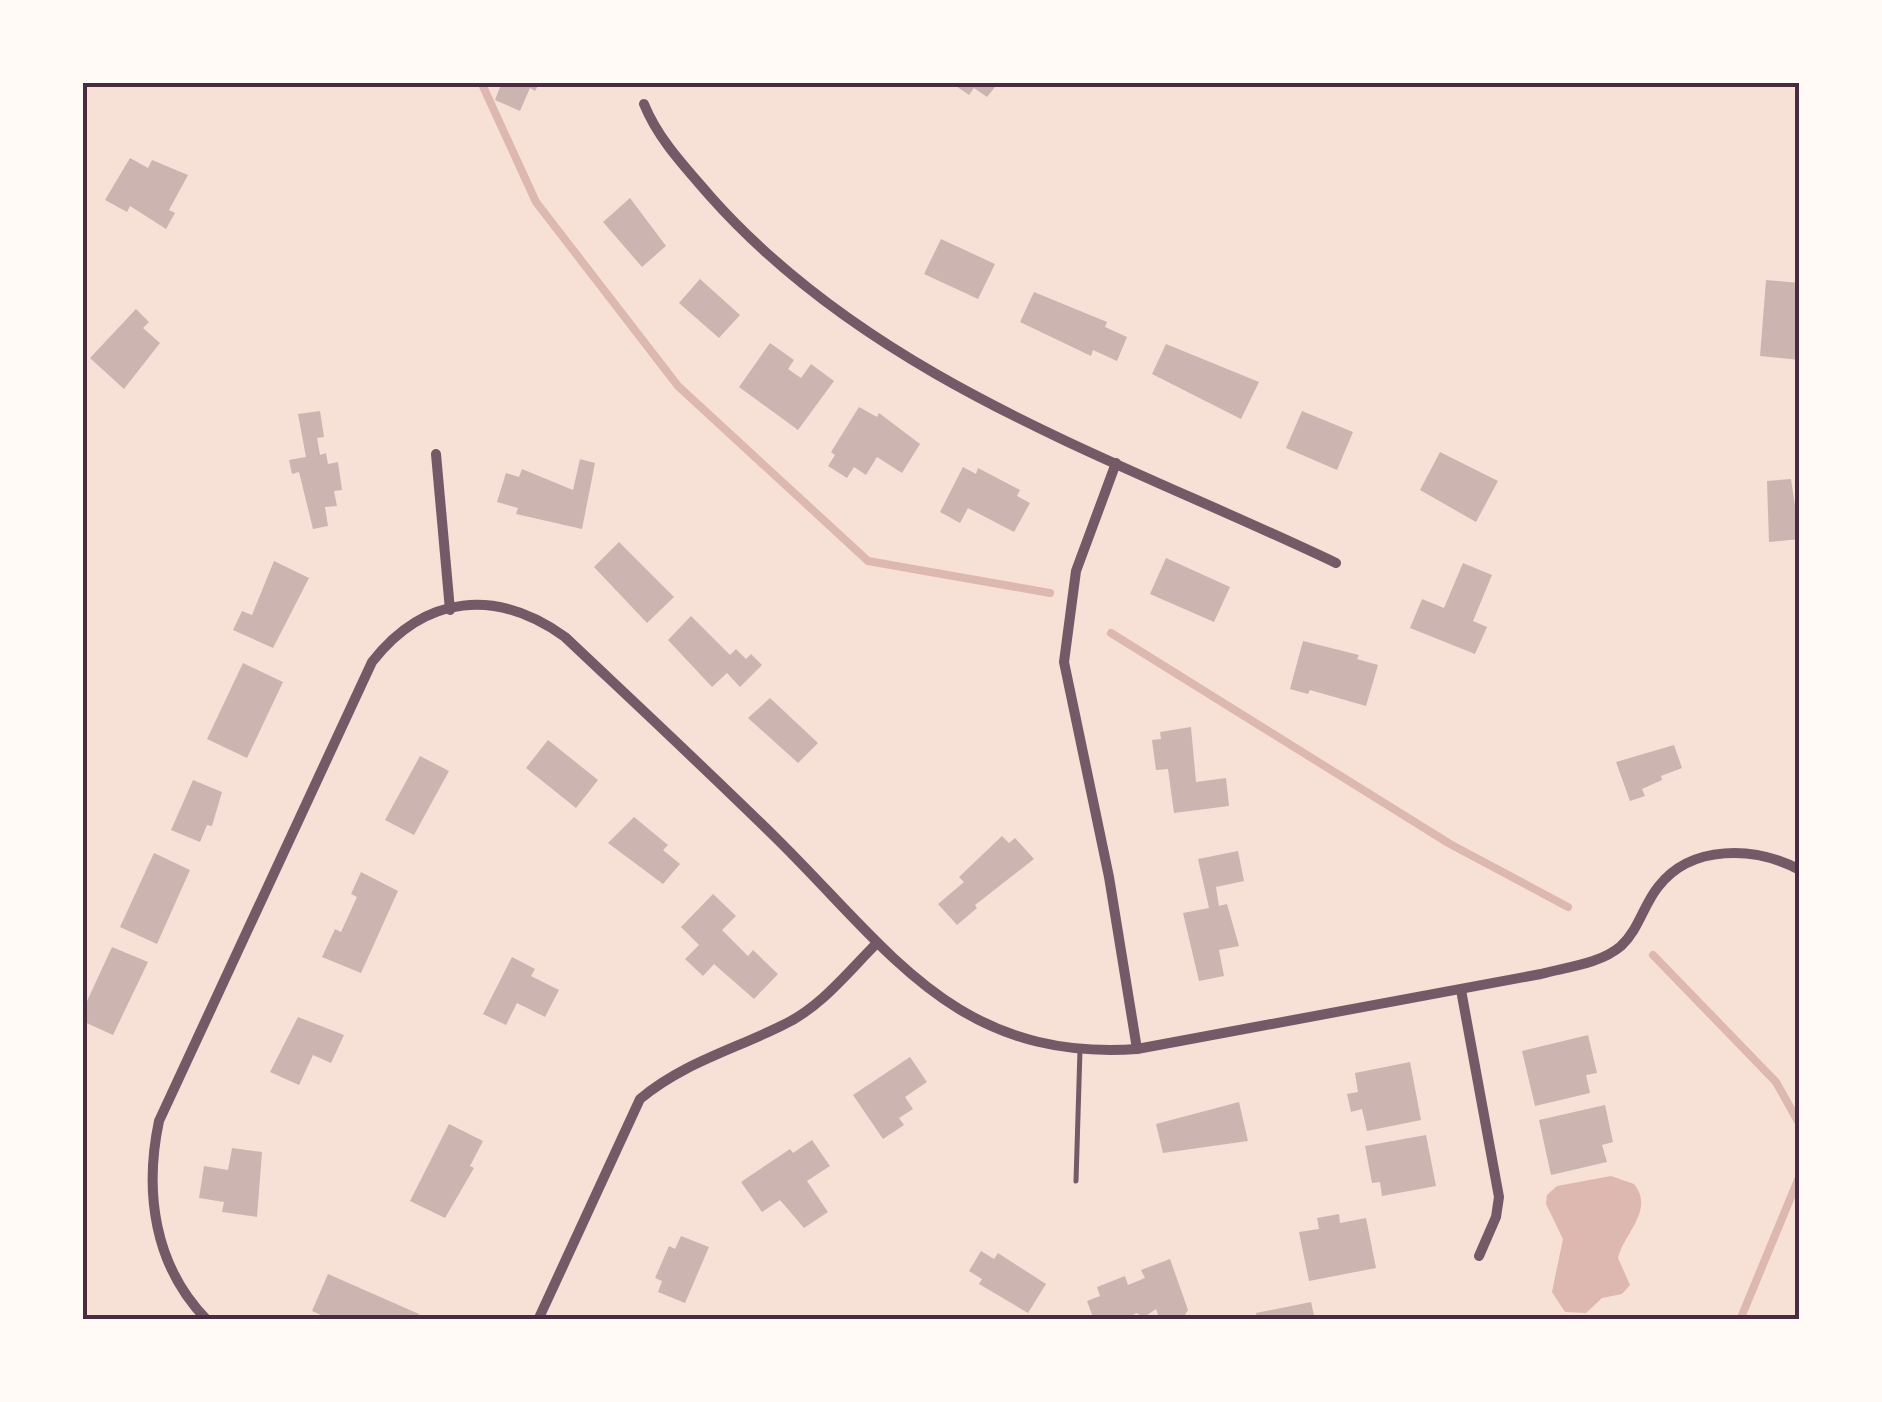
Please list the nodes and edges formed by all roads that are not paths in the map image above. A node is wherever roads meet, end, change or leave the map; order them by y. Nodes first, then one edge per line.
1 (644, 104) dead end
2 (436, 454) dead end
3 (1116, 463) junction
4 (1336, 563) dead end
5 (450, 610) junction
6 (1800, 870) edge
7 (876, 944) junction
8 (1461, 990) junction
9 (1137, 1048) junction
10 (1080, 1050) junction
11 (1076, 1180) dead end
12 (1479, 1256) dead end
13 (207, 1320) edge
14 (538, 1320) edge

1 - 3 street
2 - 5 street
3 - 4 street
3 - 9 street
5 - 7 street
5 - 13 street
6 - 8 street
7 - 10 street
7 - 14 street
8 - 9 street
8 - 12 street
9 - 10 street
10 - 11 lane

